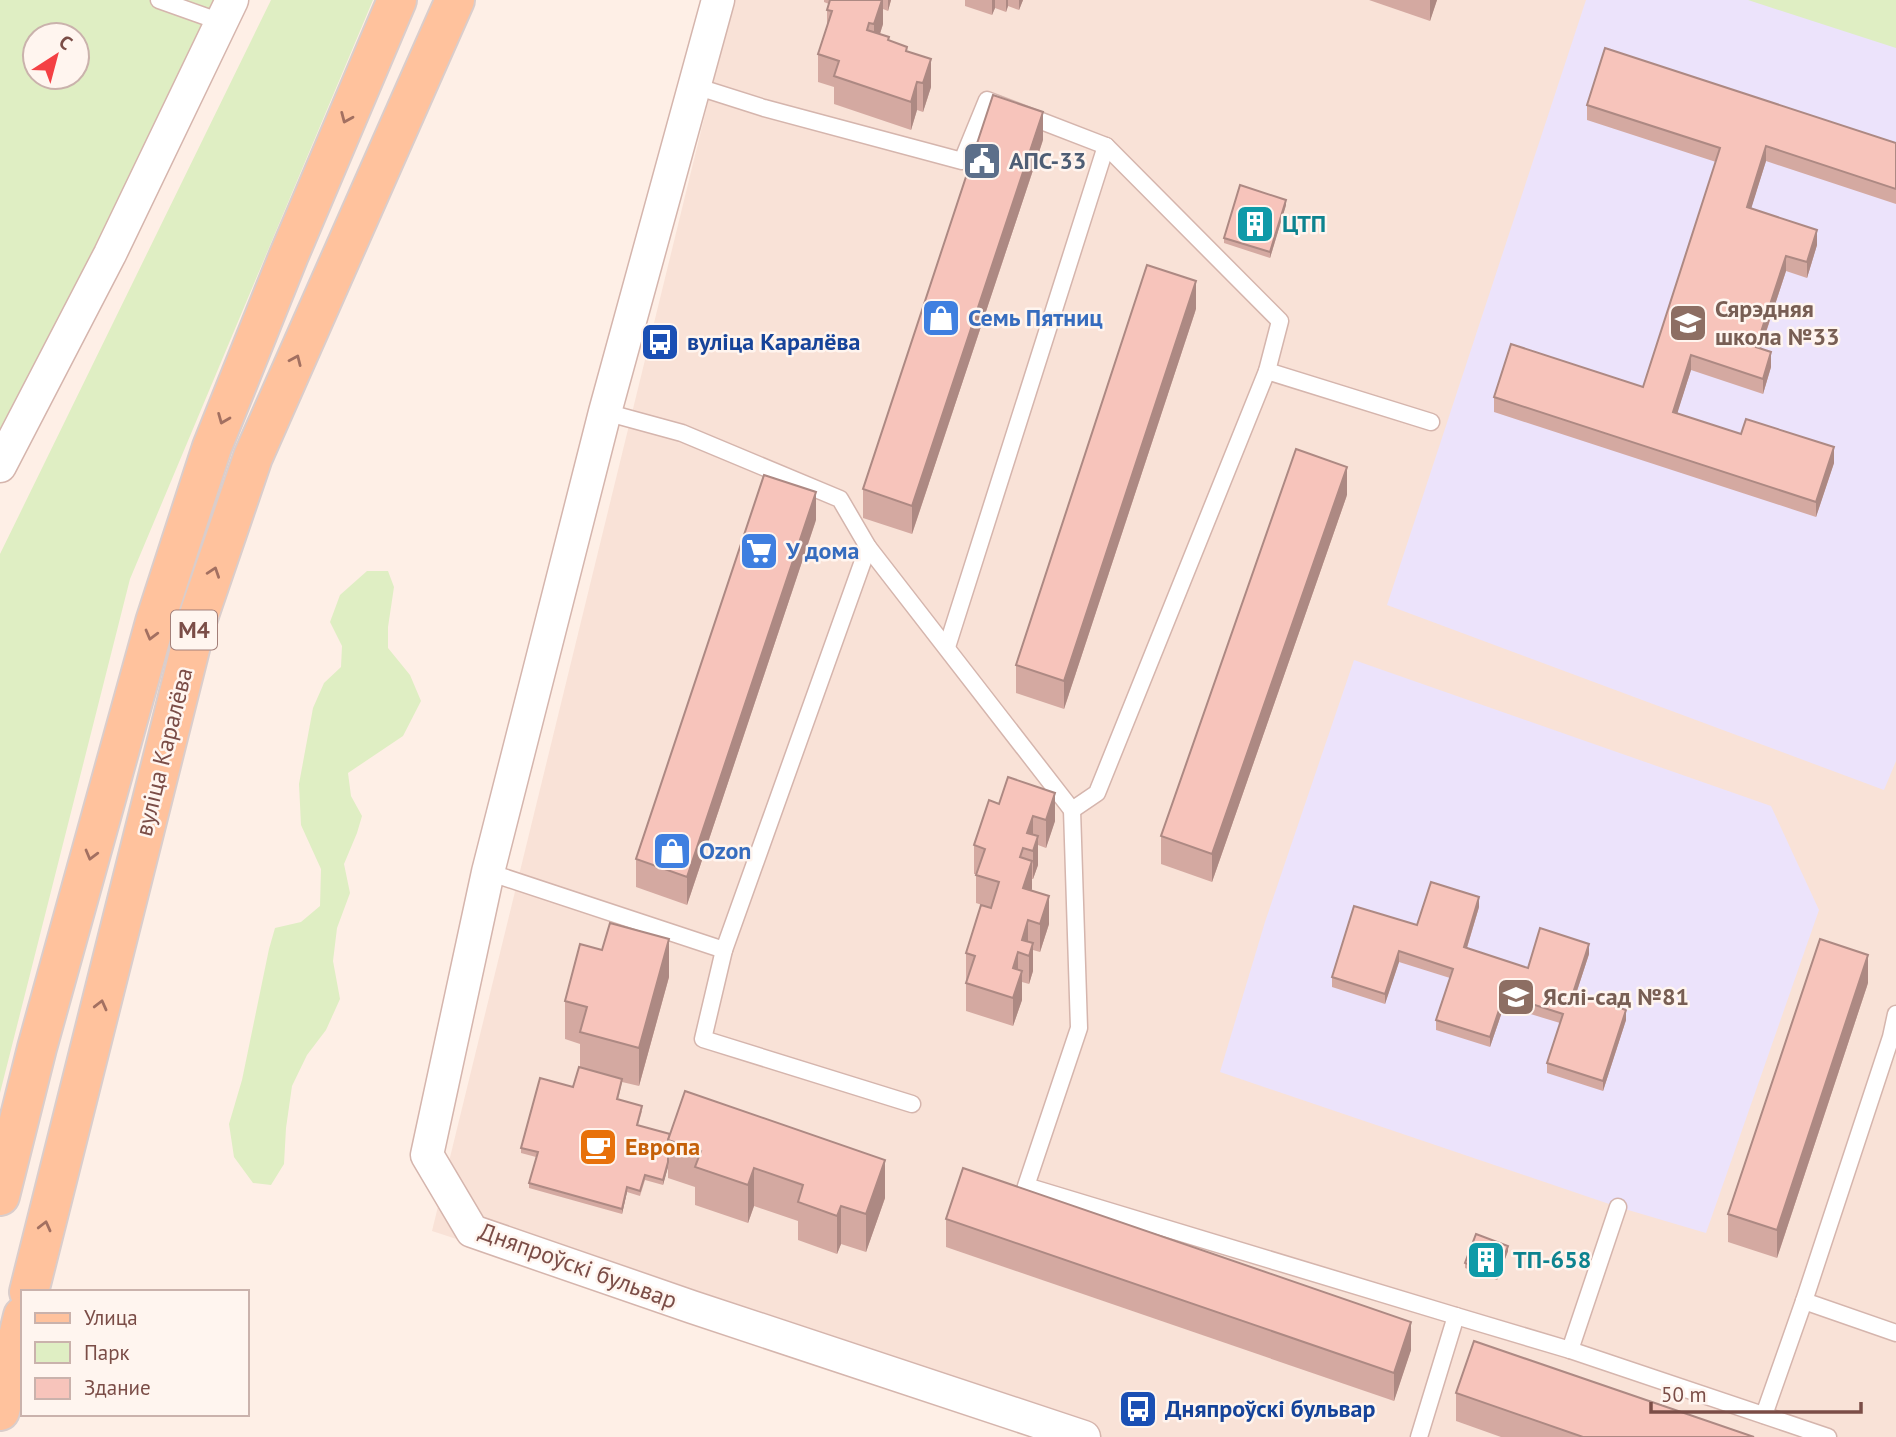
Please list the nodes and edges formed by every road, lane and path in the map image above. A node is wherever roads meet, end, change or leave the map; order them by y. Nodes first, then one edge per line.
1 (159, 0) edge
2 (397, 0) edge
3 (455, 0) edge
4 (718, 0) edge
5 (227, 11) edge
6 (695, 86) junction
7 (1106, 146) junction
8 (1267, 371) junction
9 (605, 412) junction
10 (1431, 422) dead end
11 (0, 466) edge
12 (868, 547) junction
13 (947, 647) junction
14 (1073, 810) junction
15 (488, 872) junction
16 (724, 950) junction
17 (1896, 1014) edge
18 (912, 1104) dead end
19 (0, 1196) edge
20 (1619, 1207) dead end
21 (30, 1290) edge
22 (1804, 1301) junction
23 (1456, 1316) junction
24 (21, 1324) edge
25 (1896, 1333) edge
26 (1570, 1350) junction
27 (0, 1411) edge
28 (1764, 1415) junction
29 (1084, 1437) edge
30 (1419, 1437) edge
31 (1828, 1437) edge

1 - 5 lane
2 -> 19 main road, вуліца Каралёва / М4
21 -> 3 main road, вуліца Каралёва / М4
4 - 6 street
5 - 11 street
6 - 7 lane
6 - 9 street
7 - 8 lane
7 - 13 lane
8 - 10 lane
8 - 14 lane
9 - 12 lane
9 - 15 street
12 - 13 lane
12 - 16 lane
13 - 14 lane
14 - 23 lane
15 - 16 lane
15 - 29 street, Дняпроўскі бульвар
16 - 18 lane
17 - 22 lane
20 - 26 lane
22 - 25 lane
22 - 28 lane
23 - 26 lane
23 - 30 lane
24 - 27 main road
26 - 28 lane
28 - 31 lane

